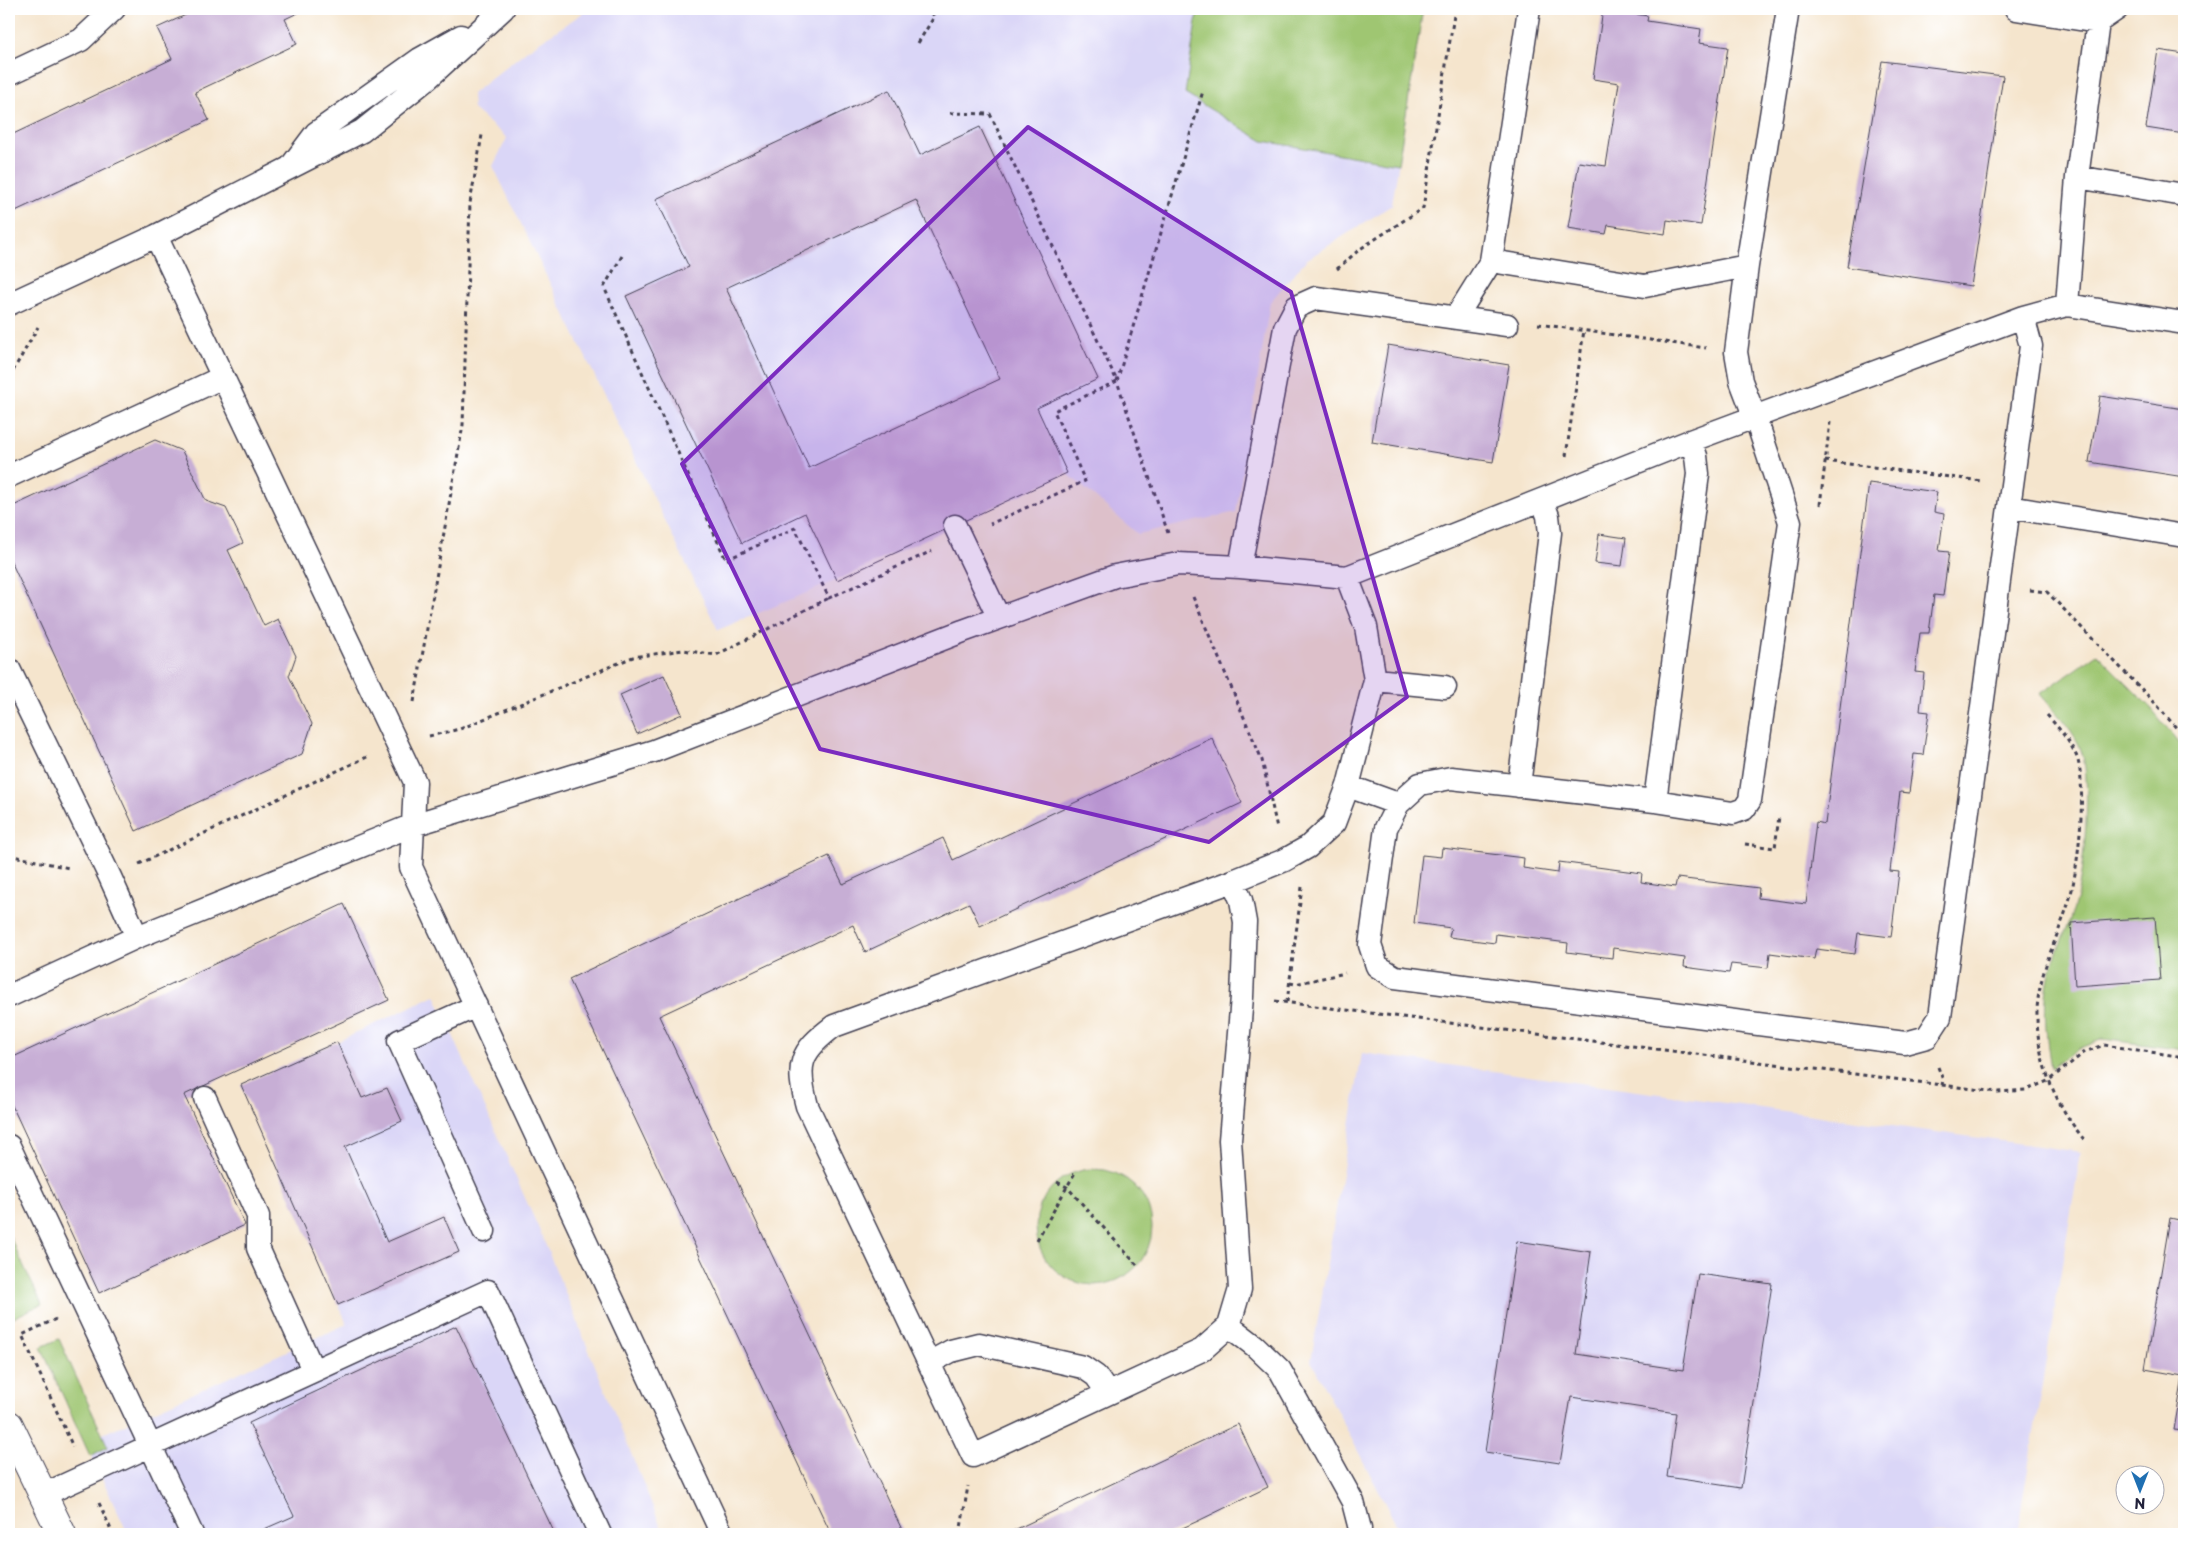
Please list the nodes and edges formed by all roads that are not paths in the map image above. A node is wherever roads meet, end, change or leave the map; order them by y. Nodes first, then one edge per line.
1 (114, 9) edge
2 (1529, 9) edge
3 (1788, 9) edge
4 (2016, 9) edge
5 (2117, 9) edge
6 (497, 15) edge
7 (2098, 22) junction
8 (9, 74) edge
9 (2077, 177) junction
10 (2184, 194) edge
11 (156, 236) junction
12 (1491, 261) junction
13 (1748, 266) junction
14 (9, 304) edge
15 (2067, 305) junction
16 (1456, 317) junction
17 (2022, 317) junction
18 (2184, 323) edge
19 (1507, 325) road end
20 (223, 377) junction
21 (1755, 417) junction
22 (1690, 441) junction
23 (9, 476) edge
24 (1551, 496) junction
25 (2011, 496) junction
26 (955, 526) dead end
27 (2184, 536) edge
28 (1240, 567) junction
29 (1347, 577) junction
30 (999, 618) junction
31 (9, 669) edge
32 (1375, 680) junction
33 (1445, 687) dead end
34 (1348, 786) junction
35 (1519, 786) junction
36 (1656, 801) junction
37 (1398, 804) junction
38 (413, 825) junction
39 (1233, 881) junction
40 (137, 937) junction
41 (9, 996) edge
42 (476, 1006) junction
43 (205, 1098) dead end
44 (9, 1146) edge
45 (484, 1231) dead end
46 (1229, 1326) junction
47 (928, 1362) junction
48 (312, 1370) junction
49 (1107, 1392) junction
50 (9, 1425) edge
51 (150, 1446) junction
52 (44, 1495) junction
53 (62, 1534) edge
54 (192, 1534) edge
55 (600, 1534) edge
56 (722, 1534) edge
57 (1359, 1534) edge

1 - 8 lane
2 - 12 lane
3 - 13 lane
4 - 7 lane
5 - 7 lane
6 - 11 lane
7 - 9 lane
9 - 10 lane
9 - 15 lane
11 - 14 lane
11 - 20 lane
12 - 13 lane
12 - 16 lane
13 - 21 lane
15 - 17 lane
15 - 18 lane
16 - 19 lane
16 - 28 lane
17 - 21 lane
17 - 25 lane
20 - 23 lane
20 - 38 lane
21 - 22 lane
21 - 36 lane
22 - 24 lane
22 - 36 lane
24 - 29 lane
24 - 35 lane
25 - 27 lane
25 - 37 lane
26 - 30 lane
28 - 29 lane
28 - 30 lane
29 - 32 lane
30 - 38 lane
31 - 40 lane
32 - 33 lane
32 - 34 lane
34 - 37 lane
34 - 39 lane
35 - 36 lane
35 - 37 lane
38 - 40 lane
38 - 42 lane
39 - 46 lane
39 - 47 lane
40 - 41 lane
42 - 45 lane
42 - 56 lane
43 - 48 lane
44 - 51 lane
46 - 49 lane
46 - 57 lane
47 - 49 lane
47 - 49 lane
48 - 51 lane
48 - 55 lane
50 - 52 street
51 - 52 lane
51 - 54 lane
52 - 53 street

